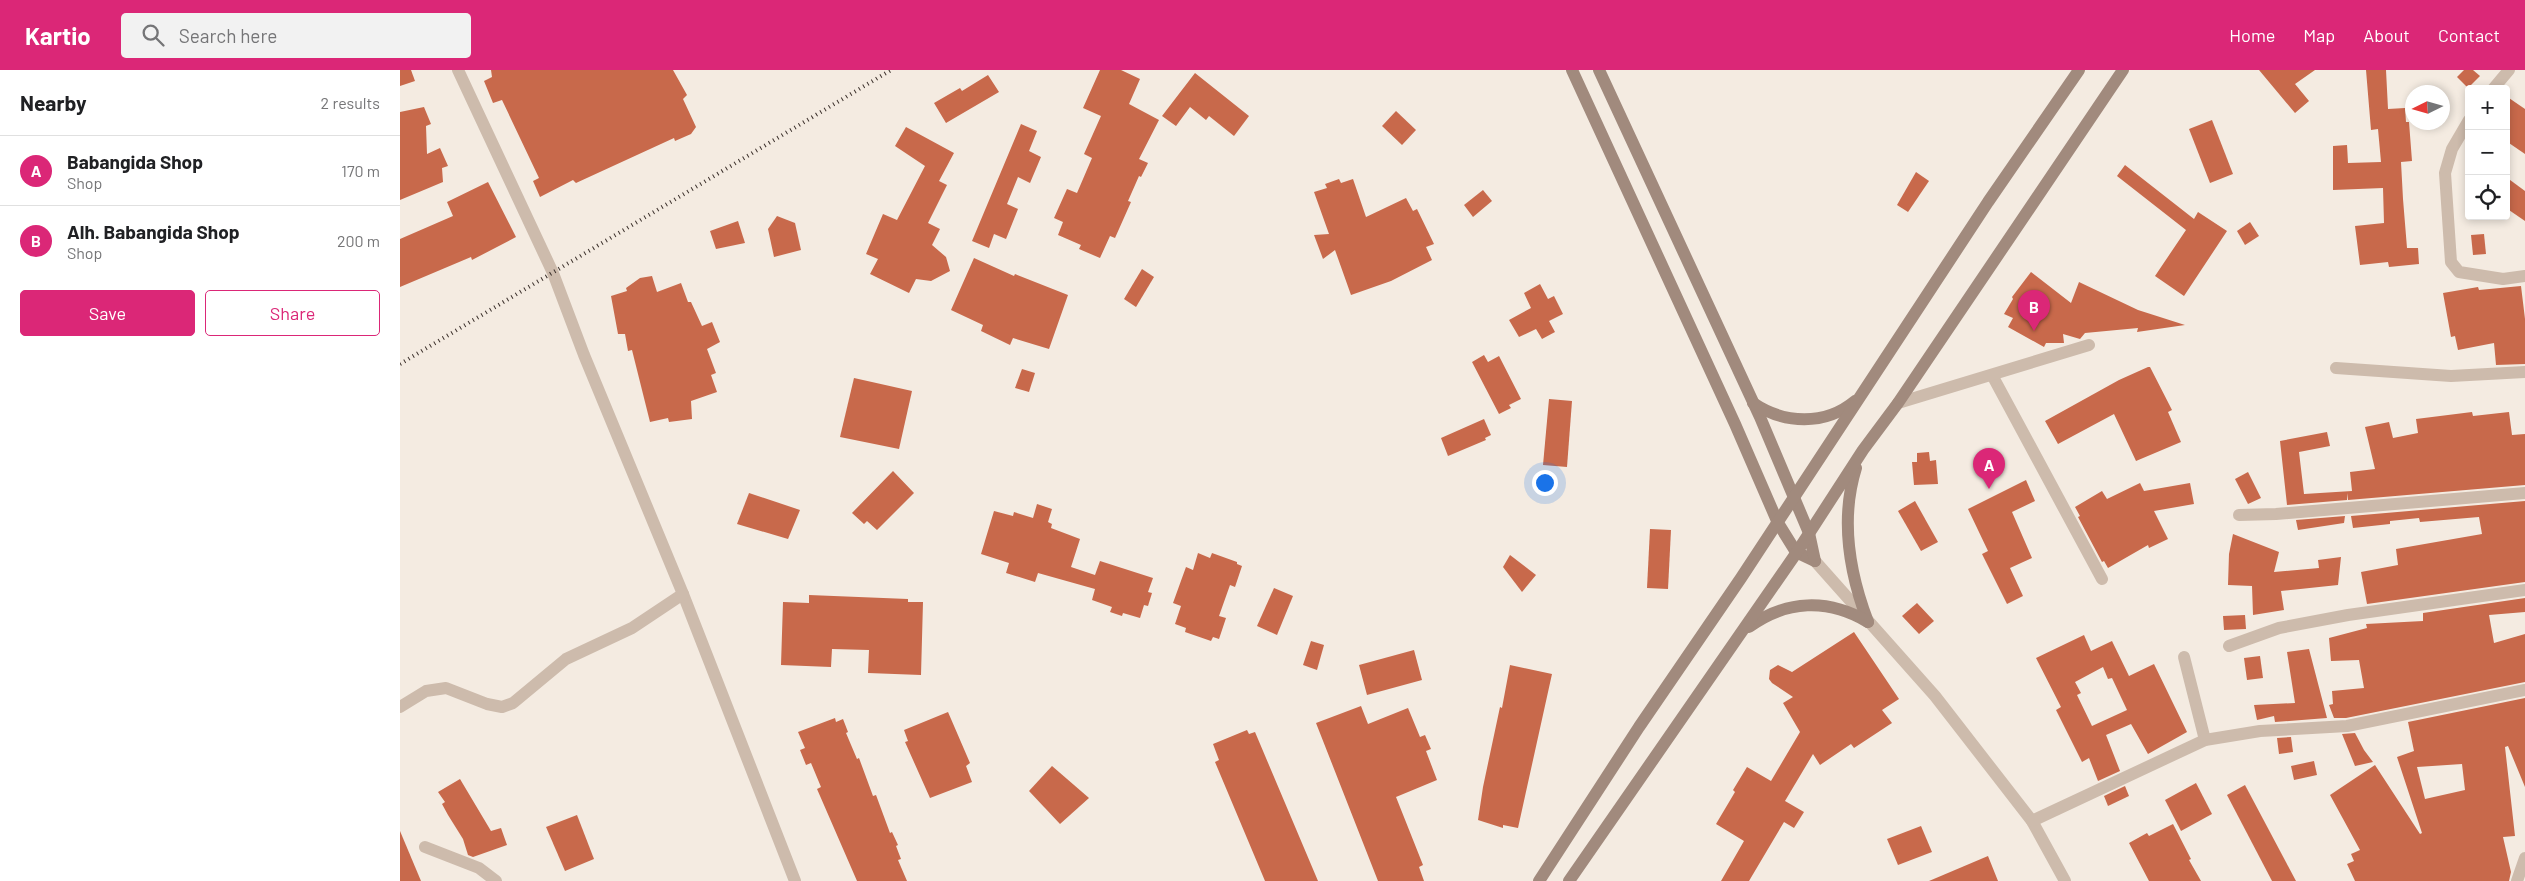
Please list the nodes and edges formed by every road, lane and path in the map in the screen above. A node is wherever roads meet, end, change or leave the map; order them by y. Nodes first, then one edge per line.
1 (458, 70) edge
2 (1572, 70) edge
3 (1599, 70) edge
4 (2079, 70) edge
5 (2124, 70) edge
6 (2509, 70) edge
7 (2496, 85) edge
8 (2465, 127) edge
9 (2525, 276) edge
10 (2089, 346) dead end
11 (2336, 368) dead end
12 (2525, 372) edge
13 (1992, 375) junction
14 (1860, 397) junction
15 (1751, 401) junction
16 (1898, 403) junction
17 (1863, 450) junction
18 (2525, 493) edge
19 (1794, 498) junction
20 (2240, 514) dead end
21 (1778, 523) junction
22 (1809, 533) junction
23 (1796, 552) junction
24 (1815, 561) junction
25 (2102, 579) dead end
26 (2525, 590) edge
27 (683, 594) junction
28 (1868, 622) junction
29 (1737, 639) junction
30 (2229, 646) dead end
31 (2184, 657) dead end
32 (2525, 690) edge
33 (400, 707) edge
34 (2205, 740) junction
35 (2032, 821) junction
36 (425, 847) dead end
37 (2525, 858) edge
38 (496, 881) edge
39 (794, 881) edge
40 (1539, 881) edge
41 (1569, 881) edge
42 (2065, 881) edge
43 (2517, 881) edge

1 - 27 street
2 - 21 main road
3 - 15 main road
4 - 14 main road
5 - 16 main road
6 - 7 street
8 - 9 street
10 - 13 street
11 - 12 street
13 - 16 street
13 - 25 street
14 - 15 main road
14 - 19 main road
15 - 19 main road
16 - 17 main road
17 - 22 main road
17 - 28 main road
18 - 20 street
19 - 21 main road
19 - 22 main road
21 - 23 main road
21 - 40 main road
22 - 23 main road
22 - 24 main road
23 - 24 main road
23 - 29 main road
24 - 28 street
26 - 30 street
27 - 33 street
27 - 39 street
28 - 29 main road
28 - 35 street
29 - 41 main road
31 - 34 street
32 - 34 street
34 - 35 street
35 - 42 street
36 - 38 street
37 - 43 street

